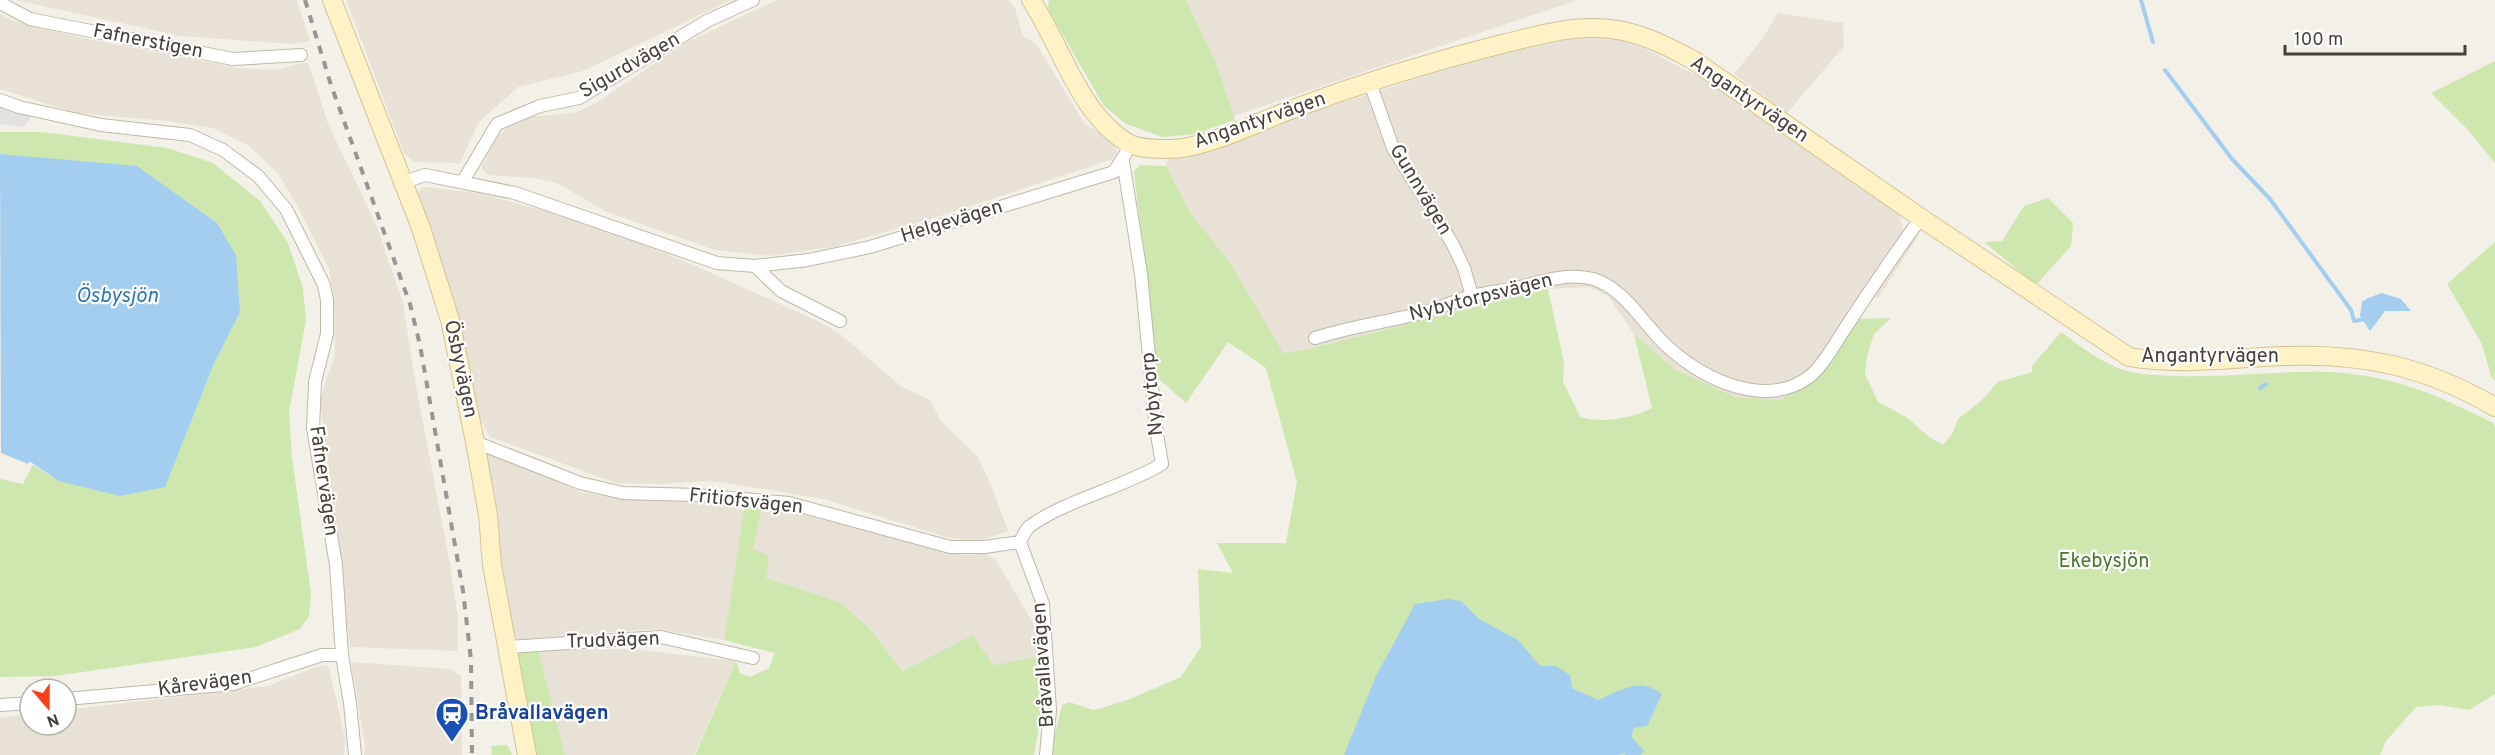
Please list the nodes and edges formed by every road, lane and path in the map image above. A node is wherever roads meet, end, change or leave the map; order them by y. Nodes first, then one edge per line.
1 (332, 0) edge
2 (753, 0) edge
3 (1031, 0) edge
4 (0, 3) edge
5 (301, 55) dead end
6 (1370, 83) junction
7 (0, 100) edge
8 (1127, 153) junction
9 (464, 181) junction
10 (402, 183) junction
11 (1921, 218) junction
12 (755, 266) junction
13 (1472, 296) junction
14 (840, 321) dead end
15 (1315, 338) dead end
16 (2495, 407) edge
17 (475, 442) junction
18 (1020, 542) junction
19 (507, 647) junction
20 (342, 655) junction
21 (753, 658) dead end
22 (78, 698) edge
23 (18, 704) edge
24 (0, 705) edge
25 (355, 755) edge
26 (527, 755) edge
27 (1046, 755) edge

1 - 10 street, Ösbyvägen
2 - 9 street, Sigurdvägen
3 - 8 street
4 - 5 street, Fafnerstigen
6 - 8 street, Angantyrvägen
6 - 11 street, Angantyrvägen
6 - 13 street, Gunnvägen
7 - 20 street, Fafnervägen
8 - 12 street, Helgevägen
8 - 18 street, Nybytorp
9 - 10 street, Helgevägen
9 - 12 street, Helgevägen
10 - 17 street, Ösbyvägen
11 - 13 street, Nybytorpsvägen
11 - 16 street, Angantyrvägen
12 - 14 street
13 - 15 street, Nybytorpsvägen
17 - 18 street, Fritiofsvägen
17 - 19 street, Ösbyvägen
18 - 27 street, Bråvallavägen
19 - 21 street, Trudvägen
19 - 26 street, Ösbyvägen
20 - 22 street, Kårevägen
20 - 25 street, Fafnervägen
23 - 24 street

